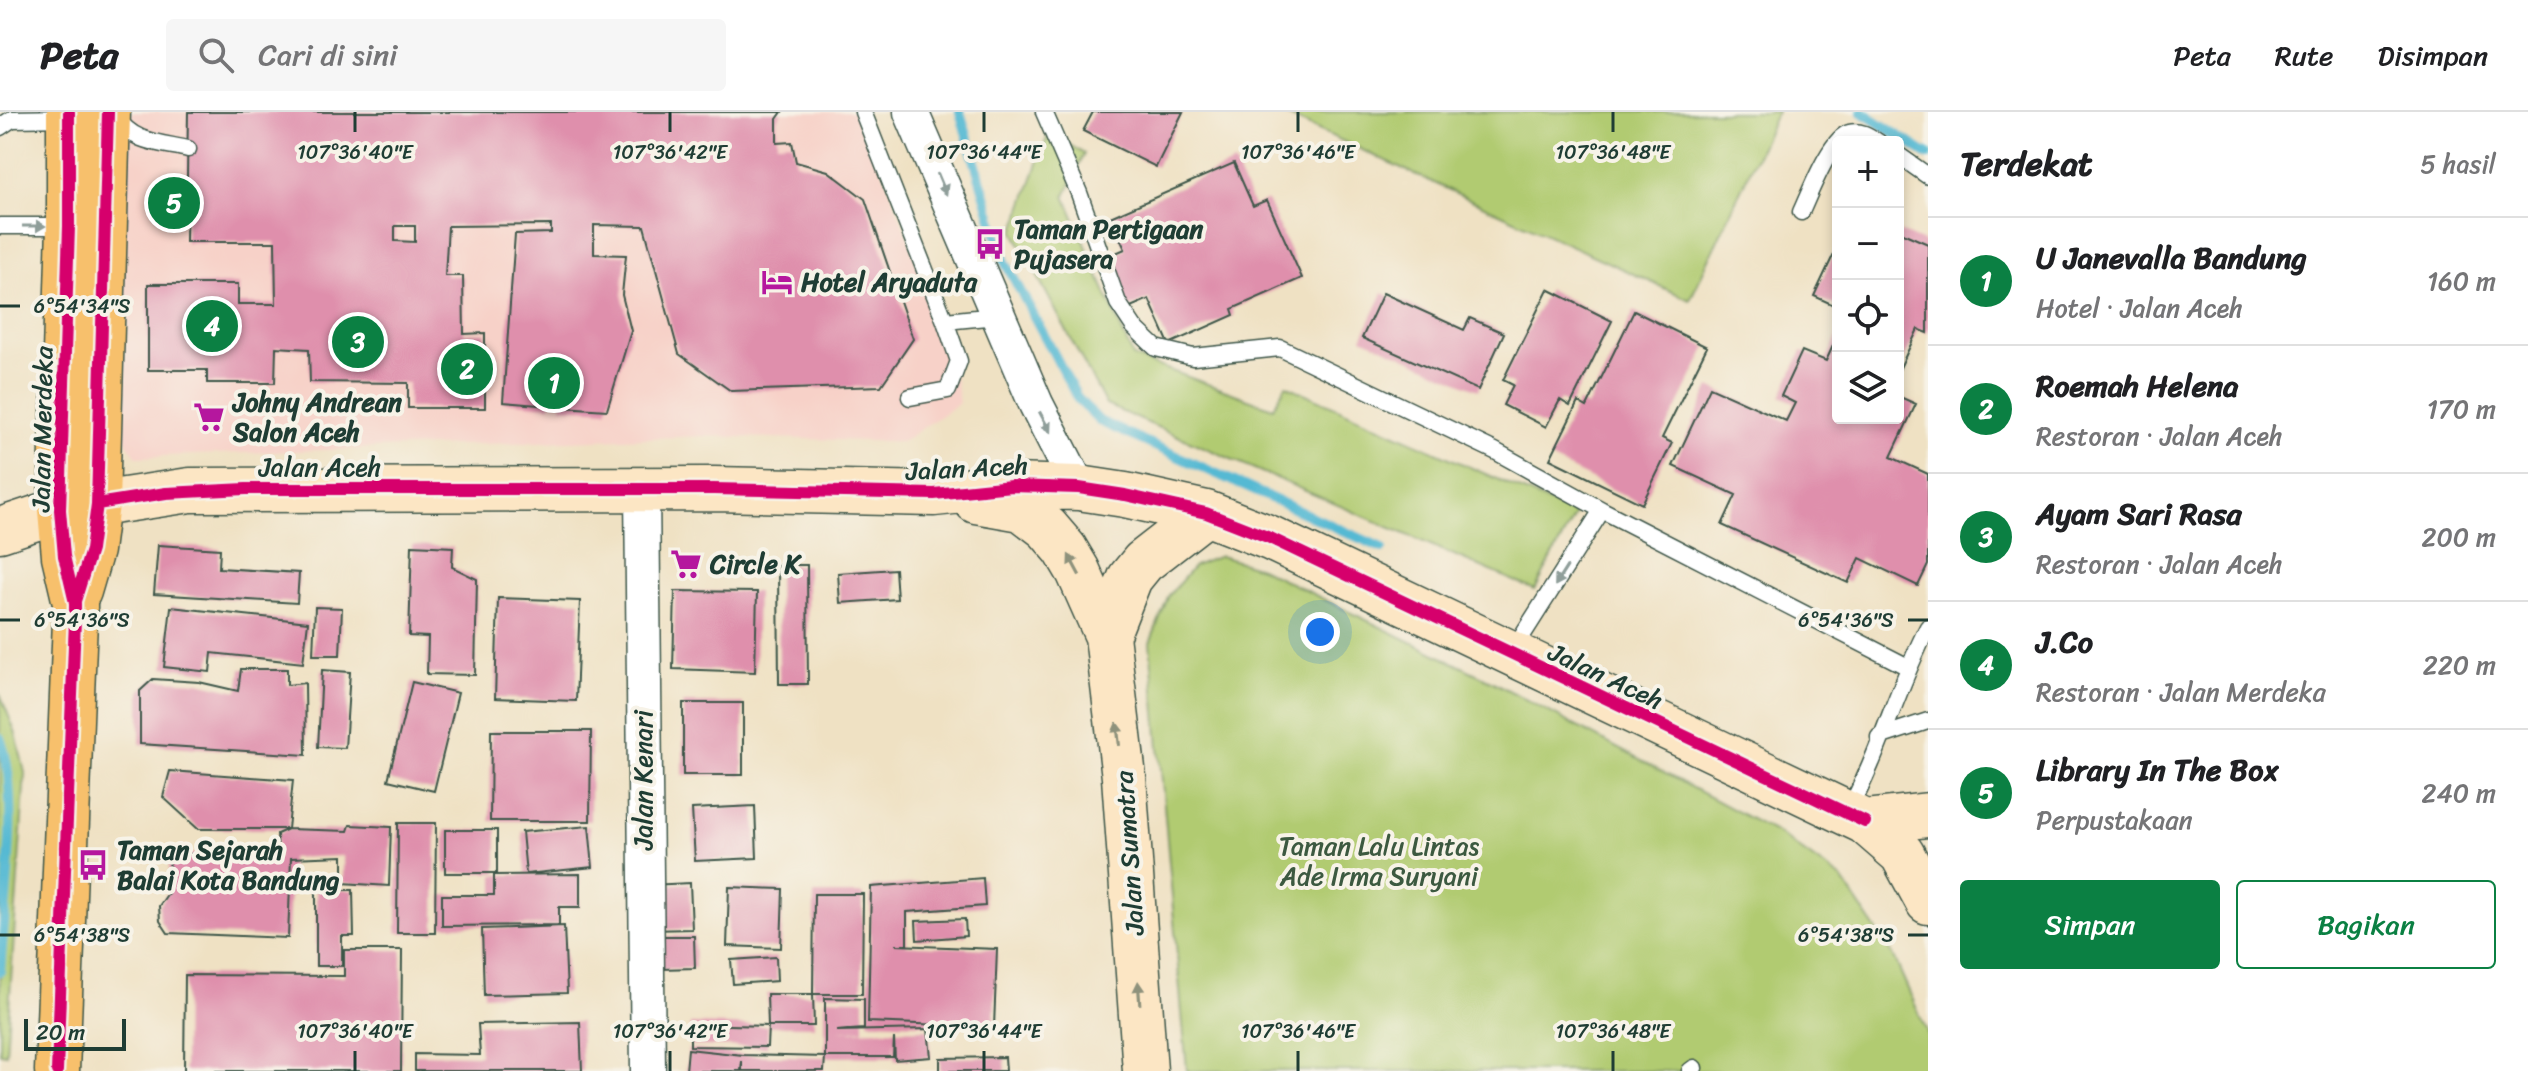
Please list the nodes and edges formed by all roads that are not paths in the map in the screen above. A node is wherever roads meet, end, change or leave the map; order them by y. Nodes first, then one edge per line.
1 (115, 112) edge
2 (863, 112) edge
3 (911, 112) edge
4 (1044, 112) edge
5 (82, 114) edge
6 (0, 127) edge
7 (1844, 136) edge
8 (1869, 136) edge
9 (188, 149) dead end
10 (1832, 149) edge
11 (1904, 159) edge
12 (1928, 176) edge
13 (1801, 212) dead end
14 (0, 226) edge
15 (69, 226) junction
16 (997, 316) junction
17 (945, 321) junction
18 (910, 397) dead end
19 (1079, 488) junction
20 (642, 490) junction
21 (934, 494) junction
22 (78, 507) junction
23 (1602, 510) junction
24 (1206, 513) junction
25 (0, 530) edge
26 (1928, 627) edge
27 (1107, 636) junction
28 (1510, 655) junction
29 (1908, 667) junction
30 (1928, 721) edge
31 (1879, 737) junction
32 (1928, 815) edge
33 (1856, 818) junction
34 (1928, 902) edge
35 (57, 1071) edge
36 (648, 1071) edge
37 (1145, 1071) edge

1 - 9 lane
2 - 17 lane
3 -> 16 street
4 - 23 lane
5 - 6 lane
5 - 15 main road, Jalan Merdeka
5 - 22 main road, Jalan Merdeka
7 - 8 lane
10 - 13 lane
11 - 12 lane
14 -> 15 lane
15 - 22 main road, Jalan Merdeka
16 - 17 lane
16 -> 19 street
17 - 18 lane
19 - 21 main road, Jalan Aceh
19 - 24 main road, Jalan Aceh
20 - 21 main road, Jalan Aceh
20 - 22 main road, Jalan Aceh
20 - 36 street, Jalan Kenari
27 -> 21 main road, Jalan Sumatra
22 - 25 main road, Jalan Aceh
22 - 35 main road, Jalan Merdeka
23 -> 28 lane
23 - 29 lane
24 - 27 main road, Jalan Sumatra
24 - 28 main road, Jalan Aceh
26 - 29 lane
37 -> 27 main road, Jalan Sumatra
28 - 33 main road, Jalan Aceh
29 - 31 lane
30 - 31 lane
31 - 33 lane
32 - 33 main road
33 - 34 main road, Jalan Aceh

